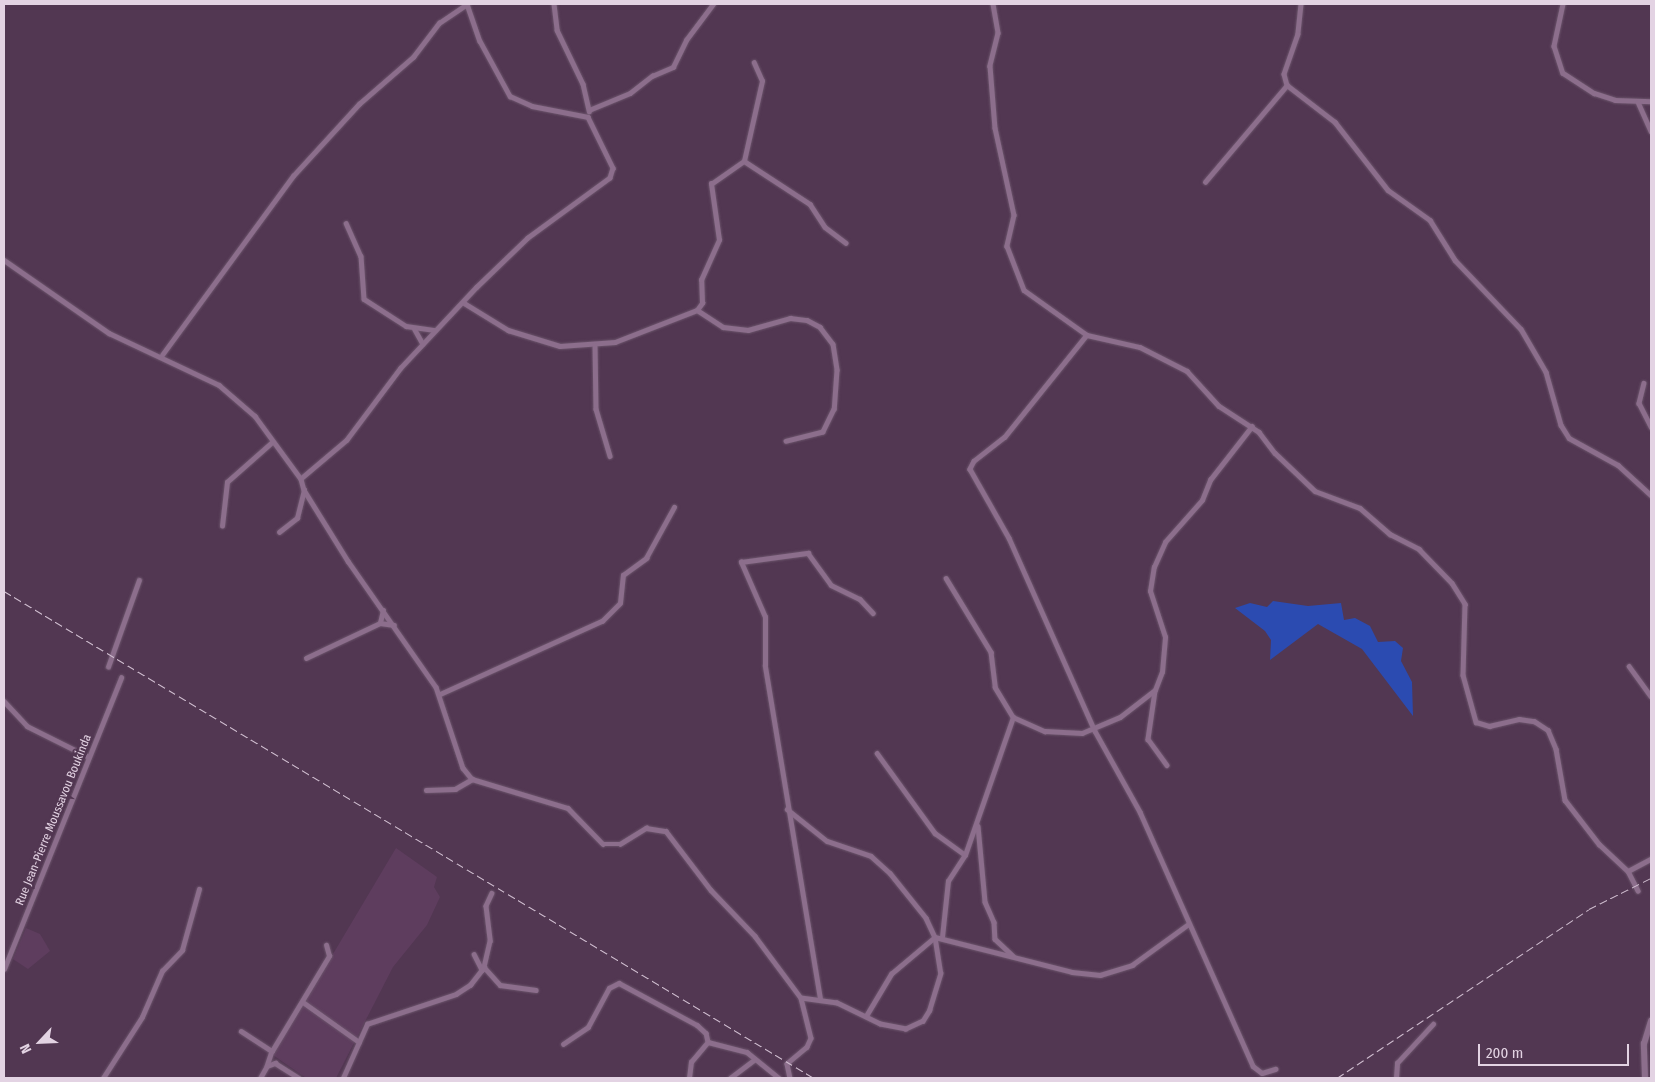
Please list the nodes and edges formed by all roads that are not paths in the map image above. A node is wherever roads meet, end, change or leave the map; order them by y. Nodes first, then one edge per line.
1 (554, 4) edge
2 (713, 4) edge
3 (993, 4) edge
4 (1301, 4) edge
5 (1563, 4) edge
6 (754, 63) dead end
7 (1287, 85) junction
8 (1651, 101) edge
9 (1638, 102) junction
10 (589, 110) junction
11 (588, 117) junction
12 (1651, 131) edge
13 (744, 161) junction
14 (1205, 182) dead end
15 (346, 223) dead end
16 (846, 243) dead end
17 (4, 260) edge
18 (464, 303) junction
19 (697, 310) junction
20 (414, 328) junction
21 (435, 330) junction
22 (1087, 335) junction
23 (422, 344) junction
24 (595, 346) junction
25 (162, 355) junction
26 (1644, 383) dead end
27 (1252, 426) junction
28 (1651, 428) edge
29 (786, 441) dead end
30 (272, 442) junction
31 (610, 456) dead end
32 (301, 478) junction
33 (304, 490) junction
34 (1651, 495) edge
35 (674, 507) dead end
36 (222, 526) dead end
37 (279, 532) dead end
38 (946, 578) dead end
39 (139, 580) dead end
40 (383, 610) junction
41 (873, 613) dead end
42 (380, 623) junction
43 (394, 625) junction
44 (306, 658) dead end
45 (1629, 666) dead end
46 (108, 667) dead end
47 (121, 678) dead end
48 (1155, 690) junction
49 (440, 694) junction
50 (1651, 696) edge
51 (4, 700) edge
52 (1014, 717) junction
53 (1095, 730) junction
54 (877, 753) dead end
55 (89, 757) junction
56 (1166, 765) dead end
57 (472, 779) junction
58 (426, 790) dead end
59 (786, 808) junction
60 (977, 824) junction
61 (965, 855) junction
62 (1651, 859) edge
63 (1628, 871) junction
64 (199, 890) dead end
65 (1638, 891) dead end
66 (492, 893) dead end
67 (1187, 925) junction
68 (942, 936) junction
69 (935, 937) junction
70 (326, 945) dead end
71 (474, 954) dead end
72 (1013, 956) junction
73 (483, 968) junction
74 (4, 969) edge
75 (536, 990) dead end
76 (801, 998) junction
77 (820, 999) junction
78 (304, 1002) junction
79 (866, 1016) junction
80 (1651, 1021) edge
81 (1433, 1024) dead end
82 (241, 1031) dead end
83 (359, 1042) junction
84 (708, 1042) junction
85 (562, 1044) dead end
86 (271, 1053) junction
87 (755, 1059) junction
88 (275, 1063) junction
89 (267, 1066) junction
90 (1275, 1069) dead end
91 (103, 1078) edge
92 (260, 1078) edge
93 (299, 1078) edge
94 (343, 1078) edge
95 (689, 1078) edge
96 (730, 1078) edge
97 (779, 1078) edge
98 (790, 1078) edge
99 (1396, 1078) edge
100 (1645, 1078) edge

1 - 10 street
2 - 10 street
3 - 22 street
4 - 7 street
5 - 9 street
6 - 13 street
7 - 14 street
7 - 34 street
8 - 9 street
9 - 12 street
10 - 11 street
11 - 18 street
11 - 25 street
13 - 16 street
13 - 19 street
15 - 20 street
17 - 25 street
18 - 21 street
18 - 24 street
19 - 24 street
19 - 29 street
20 - 21 street
20 - 23 street
21 - 23 street
22 - 27 street
22 - 53 street
23 - 32 street
24 - 31 street
25 - 30 street
26 - 28 street
27 - 48 street
27 - 63 street
30 - 32 street
30 - 36 street
32 - 33 street
33 - 37 street
33 - 40 street
35 - 49 street
38 - 52 street
39 - 46 street
40 - 42 street
40 - 43 street
41 - 59 street
42 - 43 street
42 - 44 street
43 - 49 street
45 - 50 street
47 - 55 street, Rue Jean-Pierre Moussavou Boukinda
48 - 53 street
48 - 56 street
49 - 57 street
51 - 55 street
52 - 53 street
52 - 60 street
53 - 67 street
54 - 61 street
55 - 74 street, Rue Jean-Pierre Moussavou Boukinda
57 - 58 street
57 - 76 street
59 - 69 street
59 - 77 street
60 - 61 street
60 - 72 street
61 - 68 street
62 - 63 street
63 - 65 street
64 - 91 street
66 - 73 street
67 - 72 street
67 - 90 street
68 - 69 street
68 - 72 street
69 - 79 street
69 - 79 street
70 - 78 street
71 - 73 street
73 - 75 street
73 - 83 street
76 - 77 street
76 - 98 street
77 - 79 street
78 - 83 street
78 - 86 street
80 - 100 street
81 - 99 street
82 - 86 street
83 - 94 street
84 - 85 street
84 - 87 street
84 - 95 street
86 - 88 street
86 - 89 street
87 - 96 street
87 - 97 street
88 - 89 street
88 - 93 street
89 - 92 street

